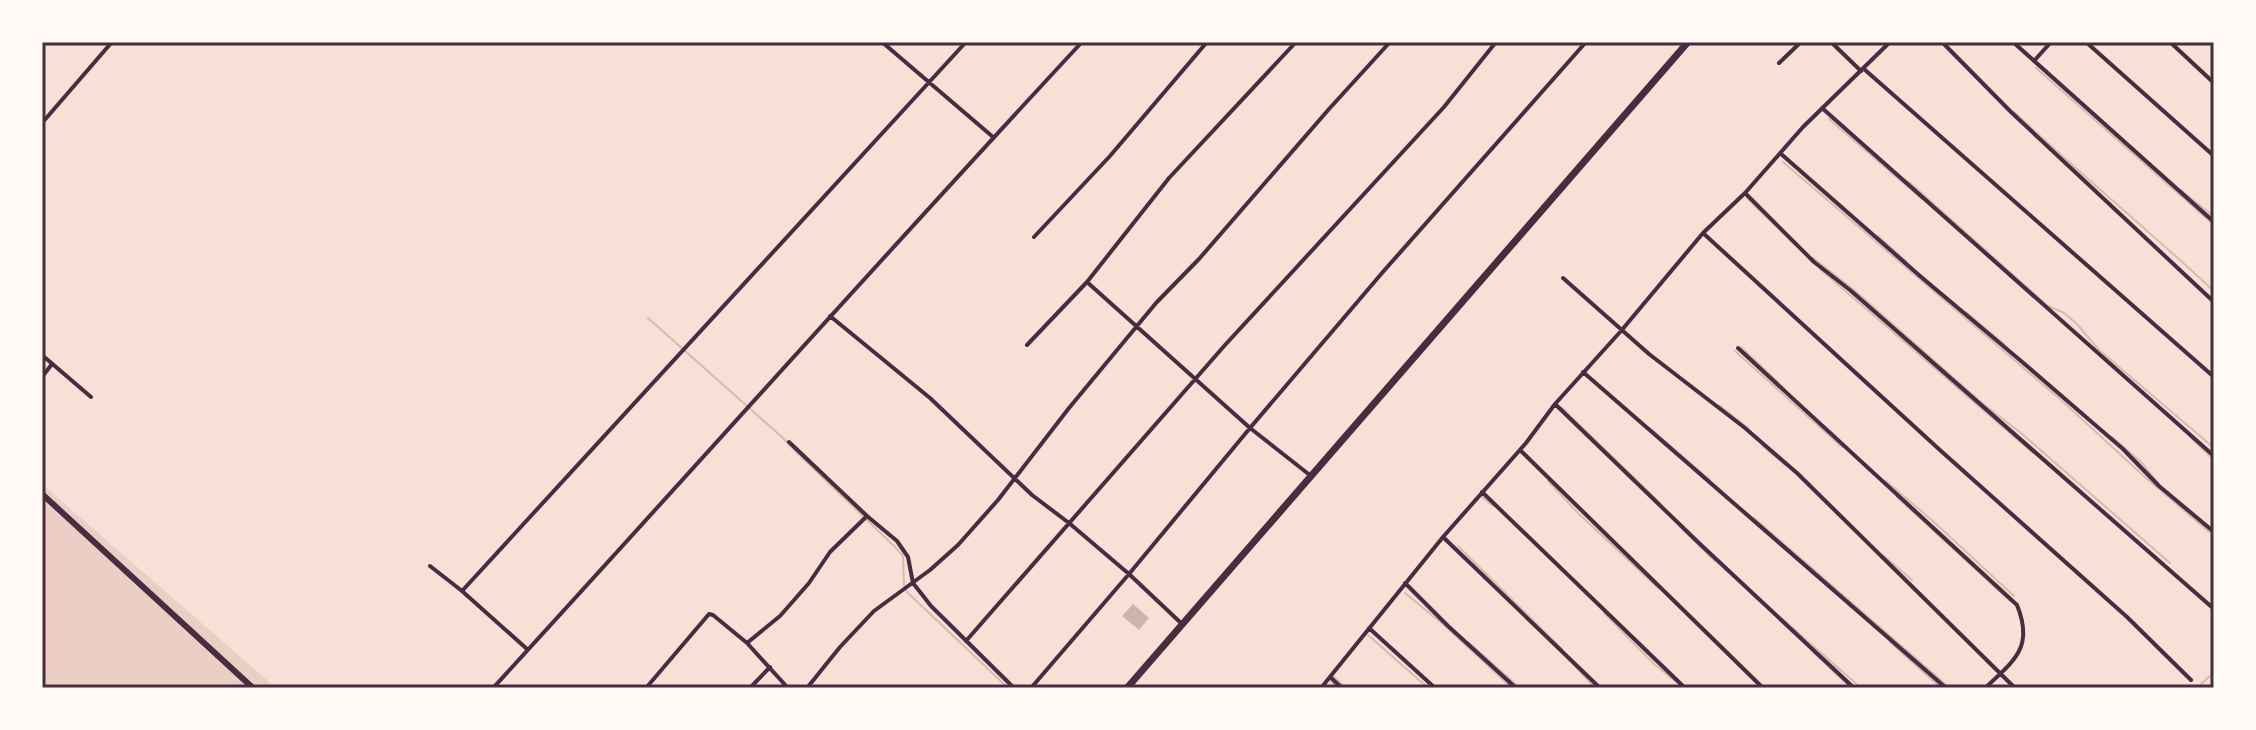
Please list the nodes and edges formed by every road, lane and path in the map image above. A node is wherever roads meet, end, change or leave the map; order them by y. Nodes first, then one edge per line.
1 (112, 42) edge
2 (882, 42) edge
3 (966, 42) edge
4 (1082, 42) edge
5 (1207, 42) edge
6 (1296, 42) edge
7 (1390, 42) edge
8 (1496, 42) edge
9 (1586, 42) edge
10 (1688, 42) edge
11 (1801, 42) edge
12 (1831, 42) edge
13 (1890, 42) edge
14 (1942, 42) edge
15 (2013, 42) edge
16 (2051, 42) edge
17 (2086, 42) edge
18 (2170, 42) edge
19 (2034, 61) junction
20 (1779, 63) dead end
21 (1863, 70) junction
22 (2214, 83) edge
23 (928, 84) junction
24 (1822, 108) junction
25 (42, 123) edge
26 (993, 137) junction
27 (1780, 153) junction
28 (2214, 156) edge
29 (1745, 193) junction
30 (2214, 222) edge
31 (1703, 233) junction
32 (1034, 237) dead end
33 (1563, 278) dead end
34 (1087, 282) junction
35 (2214, 302) edge
36 (830, 316) junction
37 (1136, 327) junction
38 (1621, 331) junction
39 (1027, 345) dead end
40 (1738, 348) dead end
41 (42, 355) edge
42 (52, 364) junction
43 (1583, 372) junction
44 (42, 377) edge
45 (2214, 377) edge
46 (1196, 378) junction
47 (91, 397) dead end
48 (1555, 404) junction
49 (1250, 428) junction
50 (789, 442) dead end
51 (1520, 450) junction
52 (2214, 456) edge
53 (1311, 476) junction
54 (1016, 478) junction
55 (1482, 492) junction
56 (42, 494) edge
57 (865, 518) junction
58 (1069, 523) junction
59 (2214, 532) edge
60 (1443, 537) junction
61 (430, 566) dead end
62 (1129, 574) junction
63 (913, 583) junction
64 (1405, 583) junction
65 (462, 591) junction
66 (2214, 609) edge
67 (1182, 624) junction
68 (1369, 628) junction
69 (966, 641) junction
70 (747, 643) junction
71 (528, 650) junction
72 (770, 667) junction
73 (2001, 674) junction
74 (1330, 677) junction
75 (2191, 680) dead end
76 (253, 688) edge
77 (493, 688) edge
78 (646, 688) edge
79 (750, 688) edge
80 (788, 688) edge
81 (807, 688) edge
82 (1014, 688) edge
83 (1031, 688) edge
84 (1127, 688) edge
85 (1321, 688) edge
86 (1342, 688) edge
87 (1435, 688) edge
88 (1516, 688) edge
89 (1600, 688) edge
90 (1685, 688) edge
91 (1763, 688) edge
92 (1854, 688) edge
93 (1946, 688) edge
94 (1985, 688) edge
95 (2015, 688) edge

1 - 25 street
2 - 23 street
3 - 23 street
4 - 26 street
5 - 32 street
6 - 34 street
7 - 37 street
8 - 46 street
9 - 49 street
10 - 53 main road
11 - 20 street
12 - 21 street
13 - 21 street
14 - 35 street
15 - 19 street
16 - 19 street
17 - 28 street
18 - 22 street
19 - 30 street
21 - 24 street
21 - 45 street
23 - 26 street
23 - 65 street
24 - 27 street
24 - 52 street
26 - 36 street
27 - 29 street
27 - 59 street
29 - 31 street
29 - 66 street
31 - 38 street
31 - 75 street
33 - 38 street
34 - 37 street
34 - 39 street
36 - 54 street
36 - 71 street
37 - 46 street
37 - 54 street
38 - 43 street
38 - 73 street
40 - 73 street
41 - 42 street
42 - 44 street
42 - 47 street
43 - 48 street
43 - 93 street
46 - 49 street
46 - 58 street
48 - 51 street
48 - 92 street
49 - 53 street
49 - 62 street
50 - 57 street
51 - 55 street
51 - 91 street
53 - 67 main road
54 - 58 street
54 - 63 street
55 - 60 street
55 - 90 street
56 - 76 main road
57 - 63 street
57 - 70 street
58 - 62 street
58 - 69 street
60 - 64 street
60 - 89 street
61 - 65 street
62 - 67 street
62 - 83 street
63 - 69 street
63 - 81 street
64 - 68 street
64 - 88 street
65 - 71 street
67 - 84 main road
68 - 74 street
68 - 87 street
69 - 82 street
70 - 72 street
70 - 78 street
71 - 77 street
72 - 79 street
72 - 80 street
73 - 94 street
73 - 95 street
74 - 85 street
74 - 86 street

